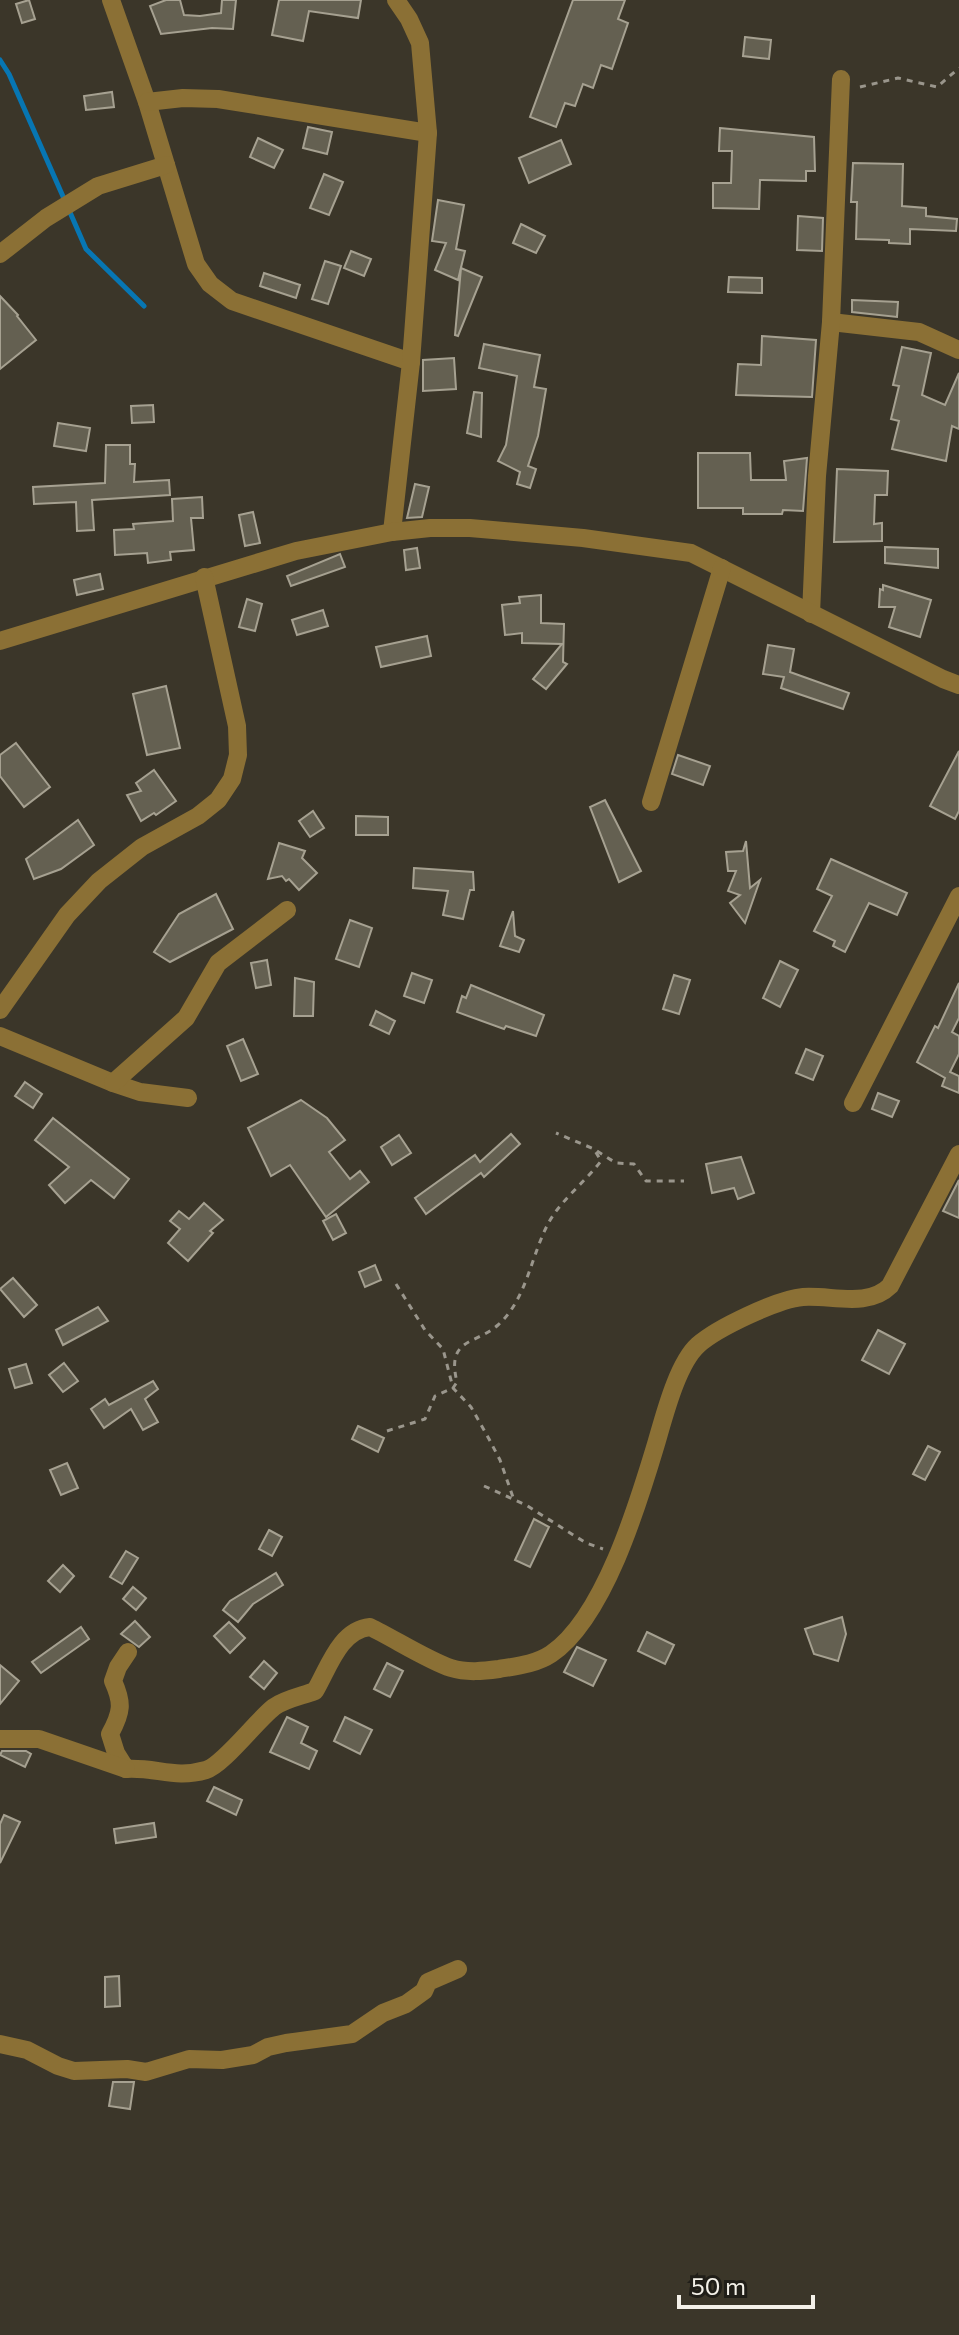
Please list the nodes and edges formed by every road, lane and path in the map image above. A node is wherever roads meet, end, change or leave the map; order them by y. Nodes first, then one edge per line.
1 (111, 0) edge
2 (396, 0) edge
3 (959, 68) edge
4 (840, 84) joint
5 (147, 102) junction
6 (428, 133) junction
7 (166, 165) junction
8 (0, 254) edge
9 (831, 322) junction
10 (959, 350) edge
11 (411, 362) junction
12 (392, 532) junction
13 (722, 568) junction
14 (204, 577) junction
15 (811, 614) junction
16 (0, 641) edge
17 (959, 685) edge
18 (651, 802) dead end
19 (958, 899) edge
20 (287, 910) dead end
21 (0, 1010) edge
22 (0, 1036) edge
23 (113, 1083) junction
24 (188, 1098) dead end
25 (853, 1103) dead end
26 (556, 1133) dead end
27 (594, 1149) junction
28 (959, 1154) edge
29 (684, 1181) dead end
30 (396, 1284) dead end
31 (453, 1388) junction
32 (387, 1431) dead end
33 (484, 1486) dead end
34 (514, 1500) junction
35 (618, 1555) junction
36 (128, 1652) dead end
37 (0, 1739) edge
38 (126, 1769) junction
39 (458, 1969) dead end
40 (0, 2044) edge

1 - 5 street
2 - 6 street
3 - 4 path
4 - 9 street
5 - 6 street
5 - 7 street
6 - 11 street
7 - 8 street
7 - 11 street
9 - 10 street
9 - 15 street
11 - 12 street
12 - 13 street
12 - 14 street
13 - 15 street
13 - 18 street
14 - 16 street
14 - 21 street
15 - 17 street
19 - 25 street
20 - 23 street
22 - 23 street
23 - 24 street
26 - 27 path
27 - 29 path
27 - 31 path
28 - 35 street
30 - 31 path
31 - 32 path
31 - 34 path
33 - 34 path
34 - 35 path
35 - 38 street
36 - 38 street
37 - 38 street
39 - 40 street

